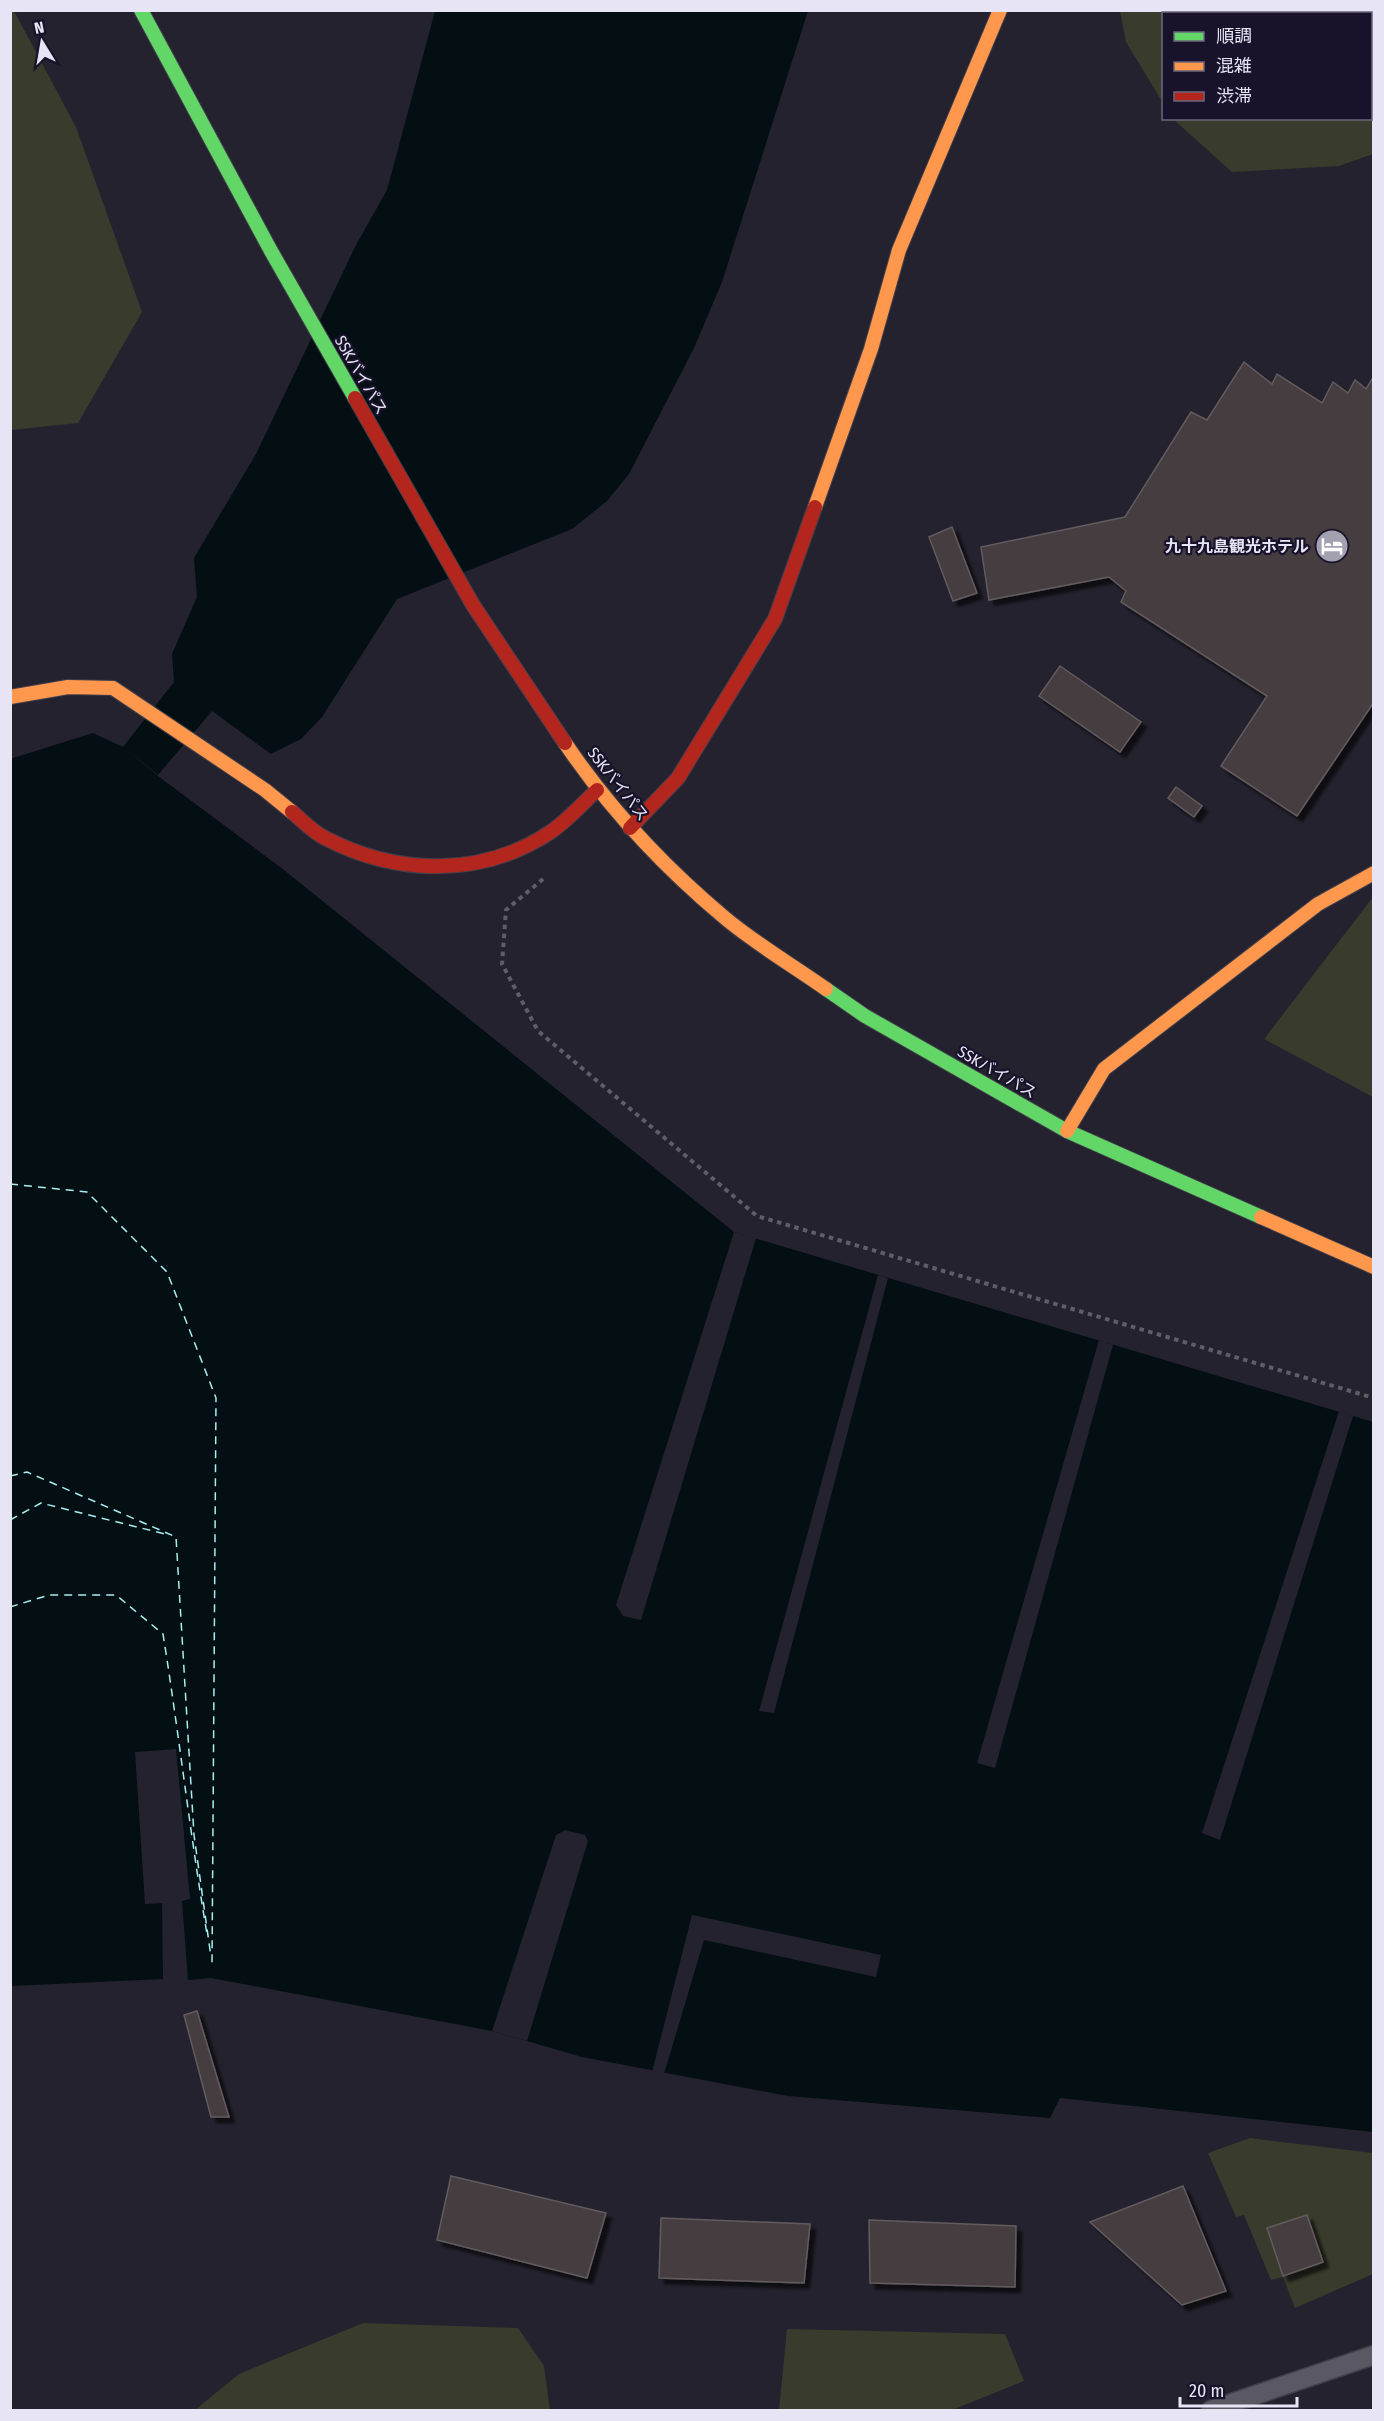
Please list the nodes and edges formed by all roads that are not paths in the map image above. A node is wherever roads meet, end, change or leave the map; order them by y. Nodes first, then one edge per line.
1 (141, 10) edge
2 (1000, 10) edge
3 (10, 697) edge
4 (597, 790) junction
5 (630, 828) junction
6 (1374, 873) edge
7 (1067, 1131) junction
8 (1374, 1267) edge
9 (1374, 2355) edge
10 (1211, 2410) edge

1 - 4 street, SSKバイパス
2 - 5 street
3 - 4 street
4 - 5 street, SSKバイパス
5 - 7 street, SSKバイパス
6 - 7 street
7 - 8 street, SSKバイパス
9 - 10 lane

